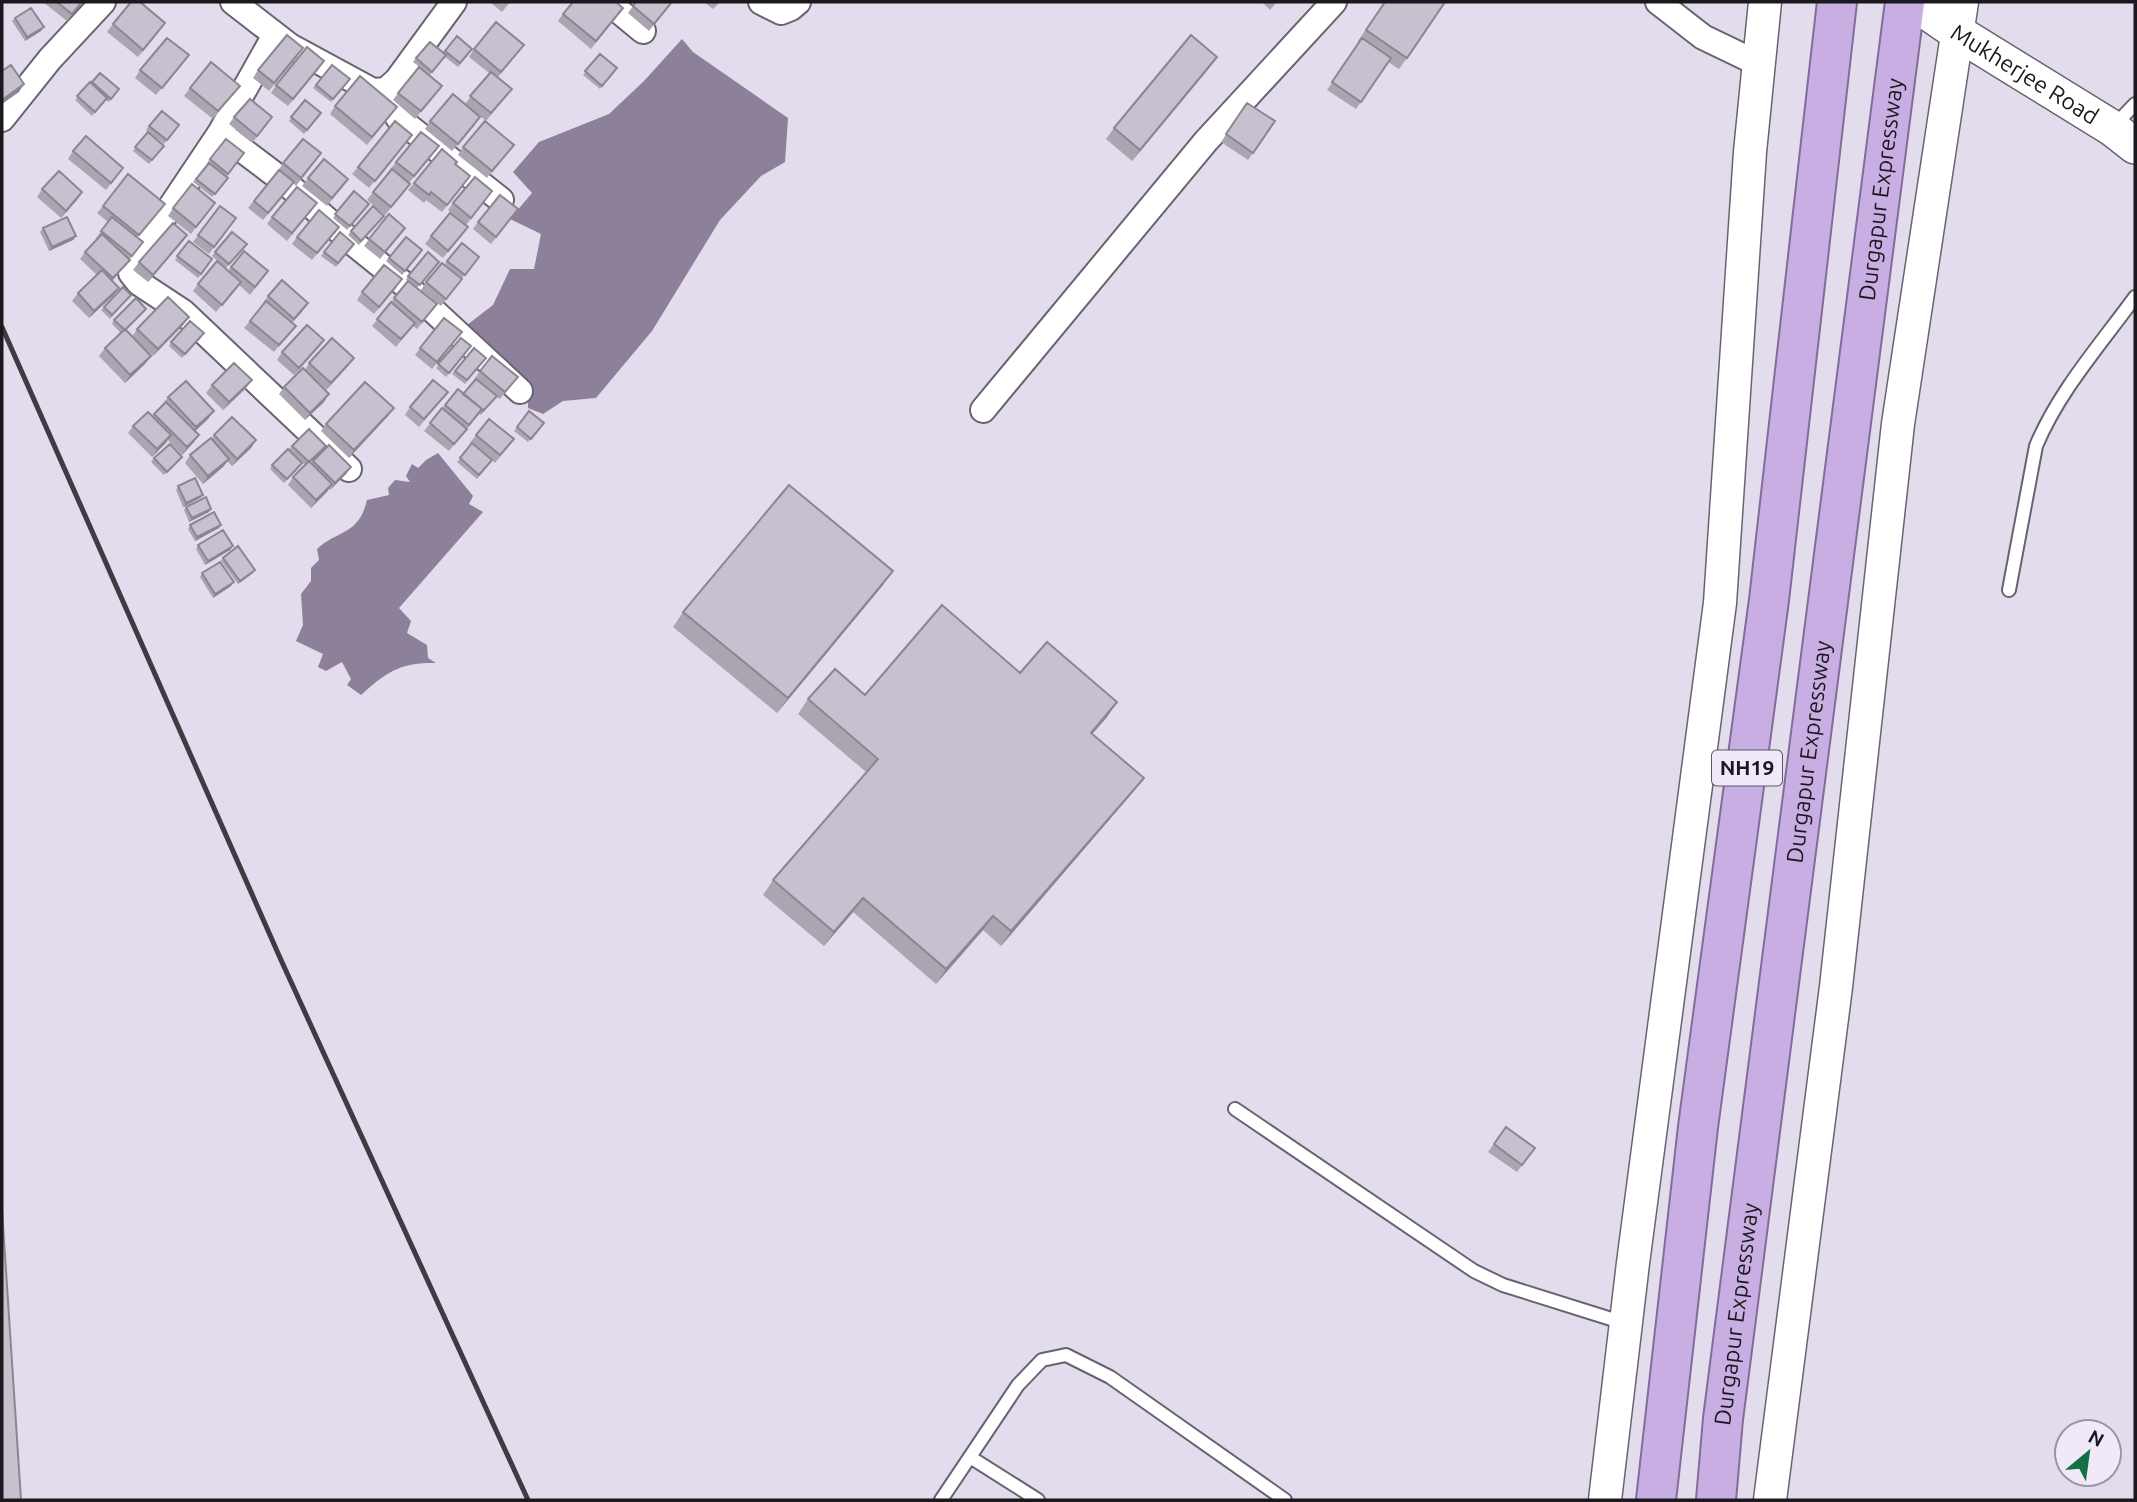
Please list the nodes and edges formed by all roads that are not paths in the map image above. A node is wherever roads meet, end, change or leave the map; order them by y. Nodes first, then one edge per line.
1 (103, 2) edge
2 (233, 2) edge
3 (608, 2) edge
4 (761, 2) edge
5 (798, 2) edge
6 (1335, 2) edge
7 (1658, 2) edge
8 (1765, 2) edge
9 (1905, 2) edge
10 (1913, 2) edge
11 (452, 3) edge
12 (1960, 17) edge
13 (1835, 19) edge
14 (643, 31) dead end
15 (275, 35) junction
16 (1759, 64) junction
17 (386, 90) junction
18 (2, 119) edge
19 (2128, 126) edge
20 (220, 133) junction
21 (500, 200) edge
22 (2135, 297) edge
23 (520, 391) edge
24 (983, 410) dead end
25 (349, 469) edge
26 (2009, 590) dead end
27 (1235, 1108) dead end
28 (1626, 1323) junction
29 (970, 1457) junction
30 (941, 1500) edge
31 (1038, 1500) edge
32 (1285, 1500) edge
33 (1605, 1500) edge
34 (1656, 1500) edge
35 (1716, 1500) edge
36 (1770, 1500) edge

1 - 18 street
2 - 15 street
3 - 14 street
4 - 5 street
6 - 24 street
7 - 16 street
8 - 16 street
9 - 35 highway, Durgapur Expressway / NH19
10 - 12 main road, Mukherjee Road
11 - 17 street
12 - 19 main road, Mukherjee Road
12 - 36 street
13 - 34 highway, NH19
15 - 17 street
15 - 20 street
16 - 28 street
17 - 21 street
20 - 23 street
20 - 25 street
22 - 26 lane
27 - 28 lane
28 - 33 street
29 - 30 lane
29 - 31 lane
29 - 32 lane

